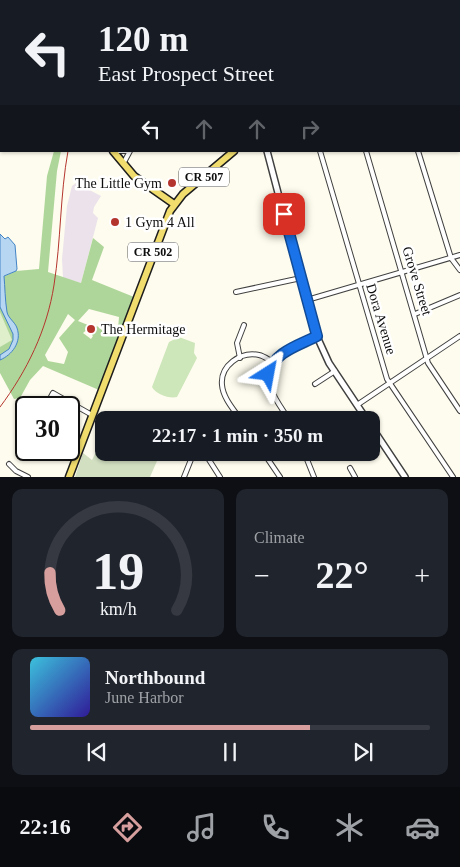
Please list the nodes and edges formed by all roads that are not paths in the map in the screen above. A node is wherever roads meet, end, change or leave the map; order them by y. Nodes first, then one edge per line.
1 (116, 152) edge
2 (129, 152) edge
3 (233, 152) edge
4 (267, 152) edge
5 (320, 152) edge
6 (366, 152) edge
7 (418, 152) edge
8 (123, 164) junction
9 (174, 204) junction
10 (460, 255) edge
11 (451, 258) junction
12 (460, 270) edge
13 (403, 272) junction
14 (301, 278) junction
15 (359, 285) junction
16 (236, 292) dead end
17 (460, 295) edge
18 (307, 300) junction
19 (415, 314) junction
20 (244, 325) dead end
21 (317, 336) junction
22 (460, 336) edge
23 (240, 358) junction
24 (427, 358) junction
25 (273, 362) junction
26 (335, 371) junction
27 (390, 383) junction
28 (315, 384) dead end
29 (357, 405) junction
30 (80, 408) edge
31 (234, 411) edge
32 (284, 411) edge
33 (361, 411) edge
34 (460, 411) edge
35 (92, 415) junction
36 (380, 440) edge
37 (190, 461) edge
38 (210, 461) edge
39 (269, 461) edge
40 (308, 461) edge
41 (9, 464) dead end
42 (350, 468) dead end
43 (28, 477) edge
44 (69, 477) edge
45 (184, 477) edge
46 (220, 477) edge
47 (280, 477) edge
48 (314, 477) edge
49 (355, 477) edge
50 (405, 477) edge
51 (454, 477) edge

1 - 8 main road
2 - 8 street
3 - 9 main road, CR 507
4 - 14 street
5 - 15 street, Dora Avenue
6 - 13 street, Grove Street
7 - 11 street
8 - 9 main road
9 - 35 main road, CR 502
10 - 11 street
11 - 12 street
11 - 13 street
13 - 15 street
13 - 19 street, Grove Street
14 - 16 street
14 - 18 street
15 - 18 street
15 - 27 street, Dora Avenue
17 - 19 street
18 - 21 street
19 - 24 street, Grove Street
20 - 23 street
21 - 25 street
21 - 26 street
22 - 24 street
23 - 25 street
23 - 31 street
24 - 27 street
24 - 34 street, Grove Street
25 - 32 street
26 - 28 street
26 - 29 street
27 - 29 street
27 - 51 street, Dora Avenue
29 - 33 street
30 - 35 street
35 - 44 main road, CR 502
36 - 50 street
37 - 45 street
38 - 46 street
39 - 47 street
40 - 48 street
41 - 43 street
42 - 49 street

